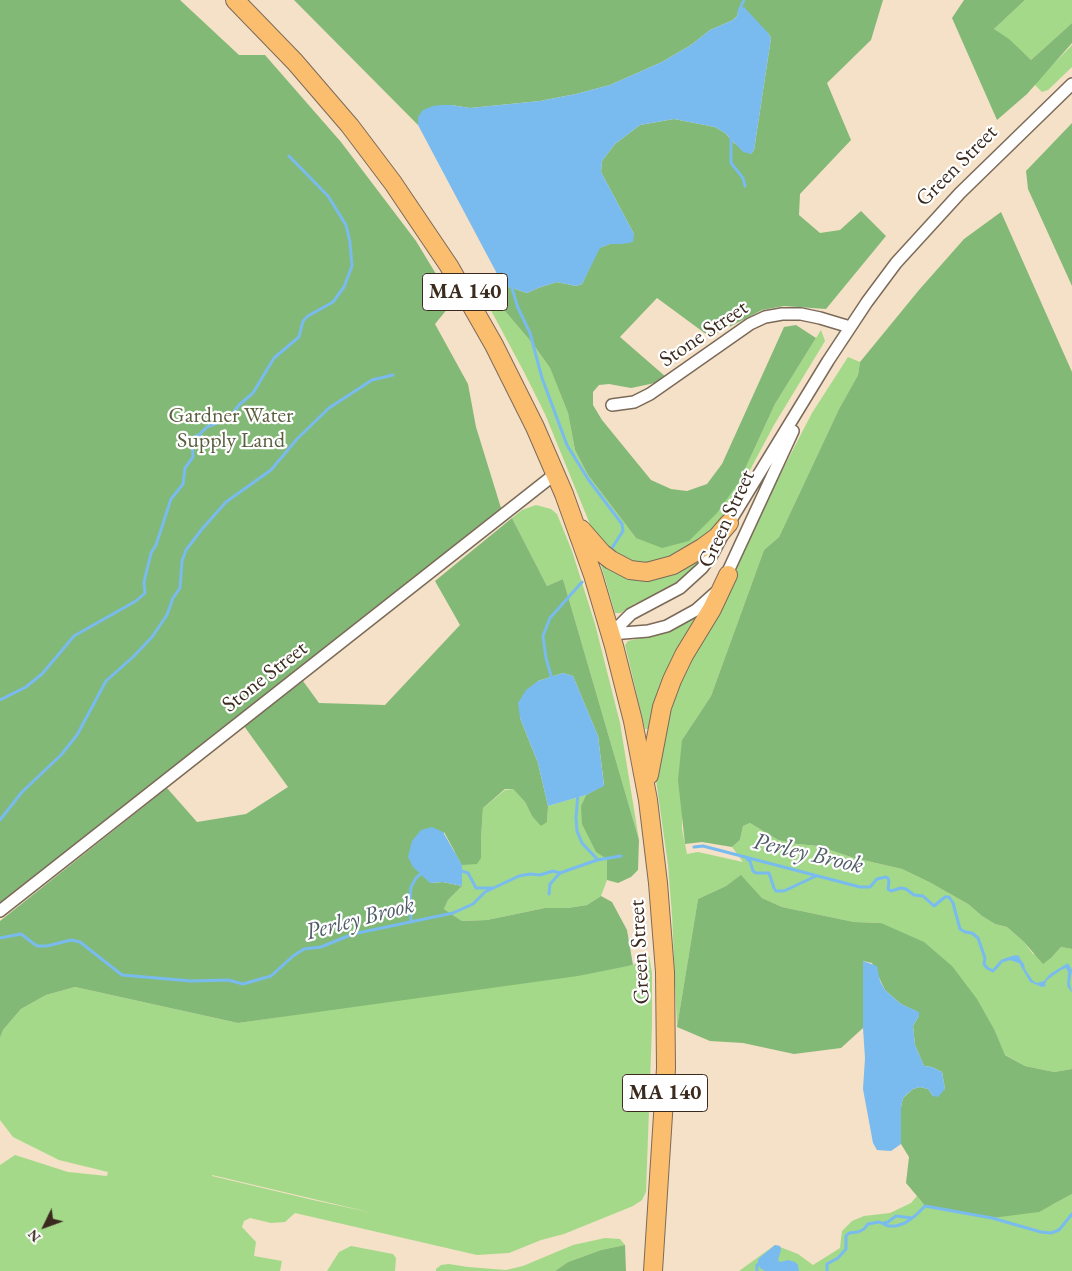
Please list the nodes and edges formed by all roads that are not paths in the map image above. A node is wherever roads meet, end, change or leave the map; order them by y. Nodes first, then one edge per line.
1 (235, 0) edge
2 (1072, 84) edge
3 (850, 327) junction
4 (828, 361) junction
5 (612, 405) dead end
6 (555, 474) junction
7 (574, 519) junction
8 (729, 523) junction
9 (728, 575) junction
10 (611, 634) junction
11 (647, 793) junction
12 (0, 912) edge
13 (654, 1271) edge

1 - 6 highway, MA 140
2 - 3 street, Green Street
3 - 4 street, Green Street
3 - 5 street, Stone Street
4 - 8 street, Green Street
4 - 9 street, Green Street
6 - 7 highway, MA 140
6 - 12 street, Stone Street
7 - 8 highway
7 - 10 highway, MA 140
8 - 10 street, Green Street
9 - 10 street, Green Street
9 - 11 highway
10 - 11 highway, Green Street / MA 140
11 - 13 highway, Green Street / MA 140

